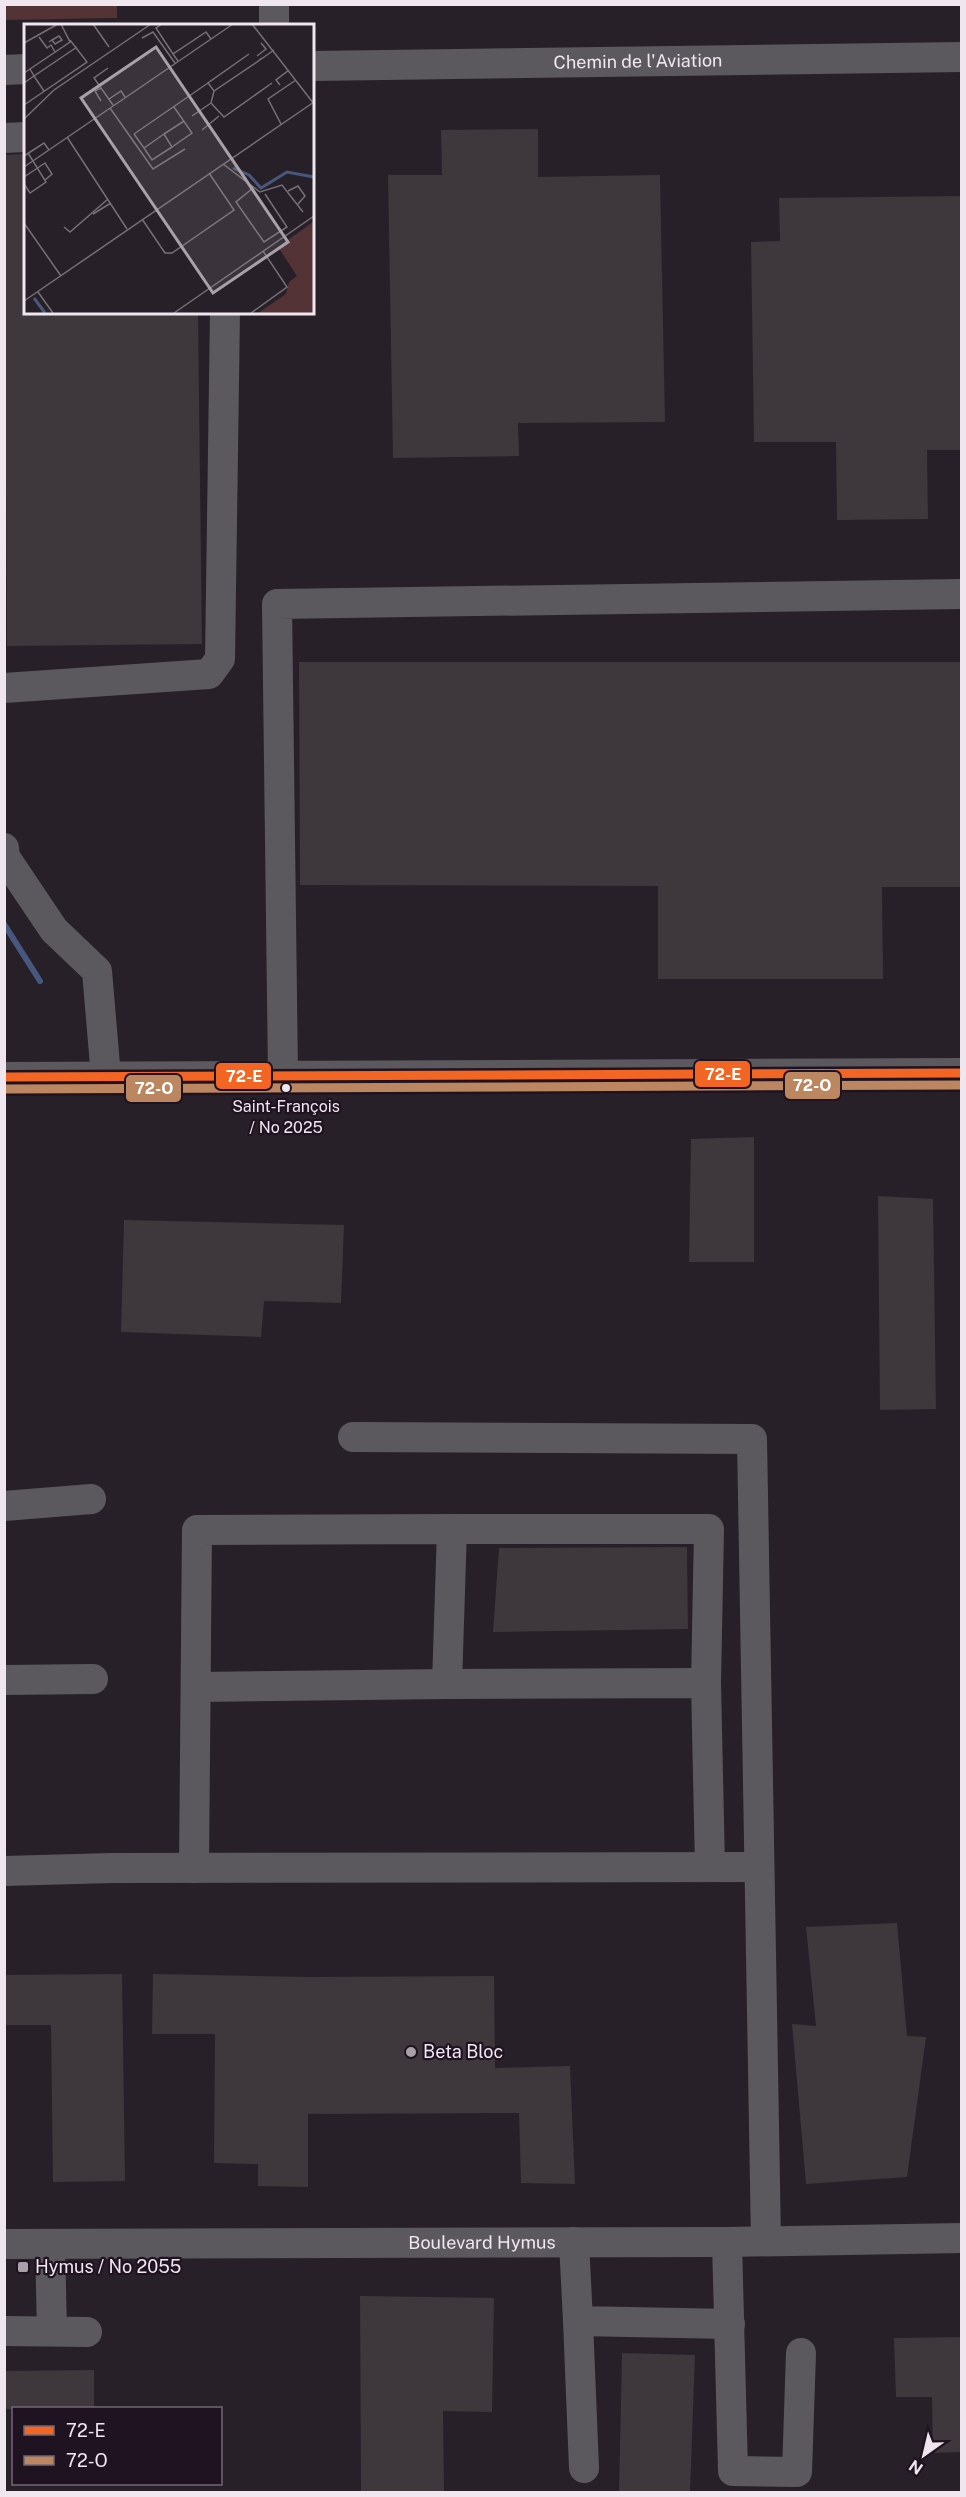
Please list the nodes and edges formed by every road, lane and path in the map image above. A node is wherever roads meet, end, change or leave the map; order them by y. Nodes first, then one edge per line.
1 (274, 4) edge
2 (274, 24) edge
3 (962, 57) edge
4 (314, 66) edge
5 (24, 69) edge
6 (4, 70) edge
7 (24, 137) edge
8 (4, 138) edge
9 (225, 314) edge
10 (962, 594) edge
11 (4, 688) edge
12 (4, 848) edge
13 (962, 1073) edge
14 (283, 1076) junction
15 (4, 1077) edge
16 (106, 1077) junction
17 (353, 1437) dead end
18 (92, 1499) dead end
19 (4, 1506) edge
20 (452, 1529) junction
21 (93, 1679) dead end
22 (4, 1680) edge
23 (706, 1683) junction
24 (447, 1684) junction
25 (197, 1687) junction
26 (710, 1867) junction
27 (759, 1867) junction
28 (194, 1868) junction
29 (4, 1871) edge
30 (962, 2238) edge
31 (766, 2241) junction
32 (574, 2242) junction
33 (727, 2242) junction
34 (4, 2244) edge
35 (50, 2244) junction
36 (578, 2321) junction
37 (730, 2324) junction
38 (4, 2331) edge
39 (52, 2331) junction
40 (87, 2332) dead end
41 (801, 2353) dead end
42 (584, 2468) dead end
43 (733, 2482) edge

1 - 2 street
3 - 4 street, Chemin de l'Aviation
5 - 6 street
7 - 8 street
9 - 11 street
10 - 14 street
12 - 16 street
13 - 14 street
14 - 16 street
15 - 16 street
17 - 27 street
18 - 19 street
20 - 23 street
20 - 24 street
20 - 25 street
21 - 22 street
23 - 24 street
23 - 26 street
24 - 25 street
25 - 28 street
26 - 27 street
26 - 28 street
27 - 31 street
28 - 29 street
30 - 31 street, Boulevard Hymus
31 - 33 street, Boulevard Hymus
32 - 33 street, Boulevard Hymus
32 - 35 street, Boulevard Hymus
32 - 36 street
33 - 37 street
34 - 35 street, Boulevard Hymus
35 - 39 street
36 - 37 street
36 - 42 street
37 - 43 street
38 - 39 street
39 - 40 street
41 - 43 street

